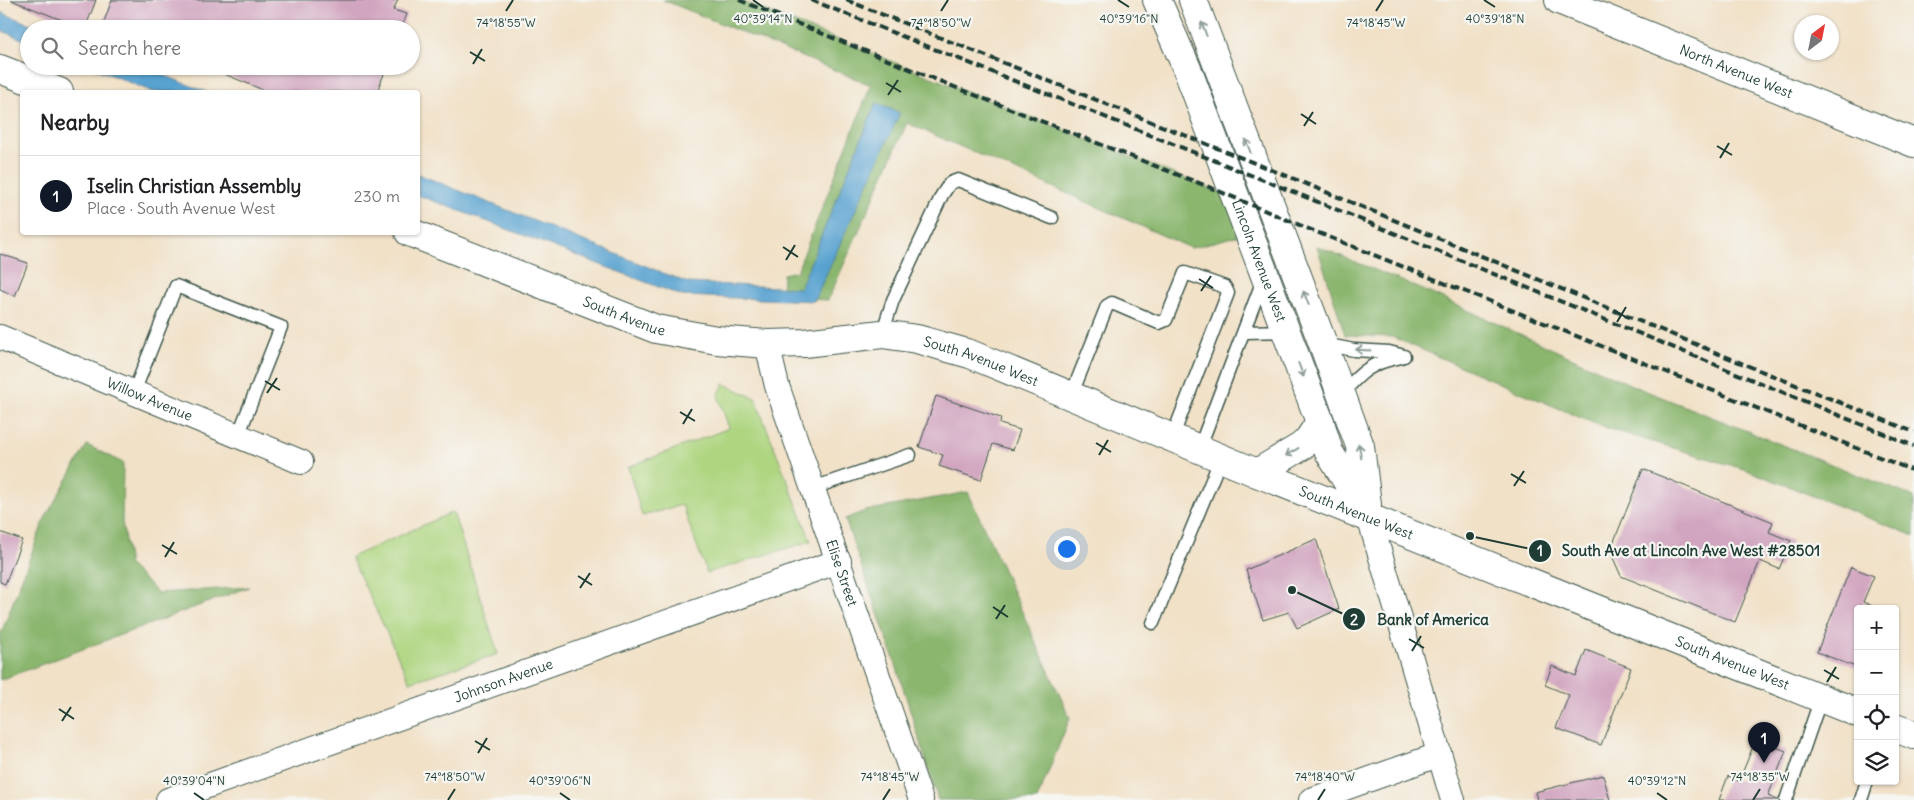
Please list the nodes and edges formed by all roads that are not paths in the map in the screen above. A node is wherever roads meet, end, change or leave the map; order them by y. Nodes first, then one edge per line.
1 (1158, 0) edge
2 (1193, 0) edge
3 (1559, 0) edge
4 (0, 69) edge
5 (54, 90) edge
6 (1913, 140) edge
7 (1052, 218) dead end
8 (417, 235) edge
9 (1265, 275) junction
10 (1286, 331) junction
11 (1244, 332) junction
12 (882, 334) junction
13 (0, 337) edge
14 (851, 337) joint
15 (767, 344) junction
16 (1323, 344) junction
17 (134, 392) junction
18 (1341, 395) junction
19 (1071, 396) junction
20 (1320, 422) junction
21 (238, 436) junction
22 (1172, 438) junction
23 (1210, 454) junction
24 (910, 455) dead end
25 (300, 462) dead end
26 (1257, 473) junction
27 (813, 488) junction
28 (1369, 517) junction
29 (839, 561) junction
30 (1153, 622) dead end
31 (1821, 698) junction
32 (1854, 711) edge
33 (1899, 729) edge
34 (1914, 735) edge
35 (1438, 755) junction
36 (1866, 785) edge
37 (168, 800) edge
38 (921, 800) edge
39 (1312, 800) edge
40 (1453, 800) edge
41 (1786, 800) edge
42 (1861, 800) edge

1 - 9 main road, Lincoln Avenue West
16 -> 2 main road, Lincoln Avenue West
3 - 6 main road, North Avenue West
4 - 5 main road
7 - 12 lane
8 - 15 main road, South Avenue
9 - 10 main road, Lincoln Avenue West
9 - 11 lane
10 - 11 lane
10 -> 20 main road, Lincoln Avenue West
11 - 23 lane
12 - 14 main road, South Avenue West
12 - 19 main road, South Avenue West
13 - 17 street, Willow Avenue
14 - 15 main road, South Avenue
15 - 27 street, Elise Street
16 - 18 main road, Lincoln Avenue West
18 -> 16 lane
17 - 21 street, Willow Avenue
17 - 21 lane
28 -> 18 main road, Lincoln Avenue West
19 - 22 main road, South Avenue West
19 - 22 lane
20 -> 26 main road
20 - 28 main road, Lincoln Avenue West
21 - 25 street, Willow Avenue
22 - 23 main road, South Avenue West
23 - 26 main road, South Avenue West
23 - 30 lane
24 - 27 lane
26 - 28 main road, South Avenue West
27 - 29 street, Elise Street
28 - 31 main road, South Avenue West
28 - 35 street, Lincoln Avenue West
29 - 37 street, Johnson Avenue
29 - 38 street, Elise Street
31 - 32 main road, South Avenue West
31 - 41 lane
33 - 34 main road
35 - 39 street
35 - 40 street, Lincoln Avenue West
36 - 42 lane

